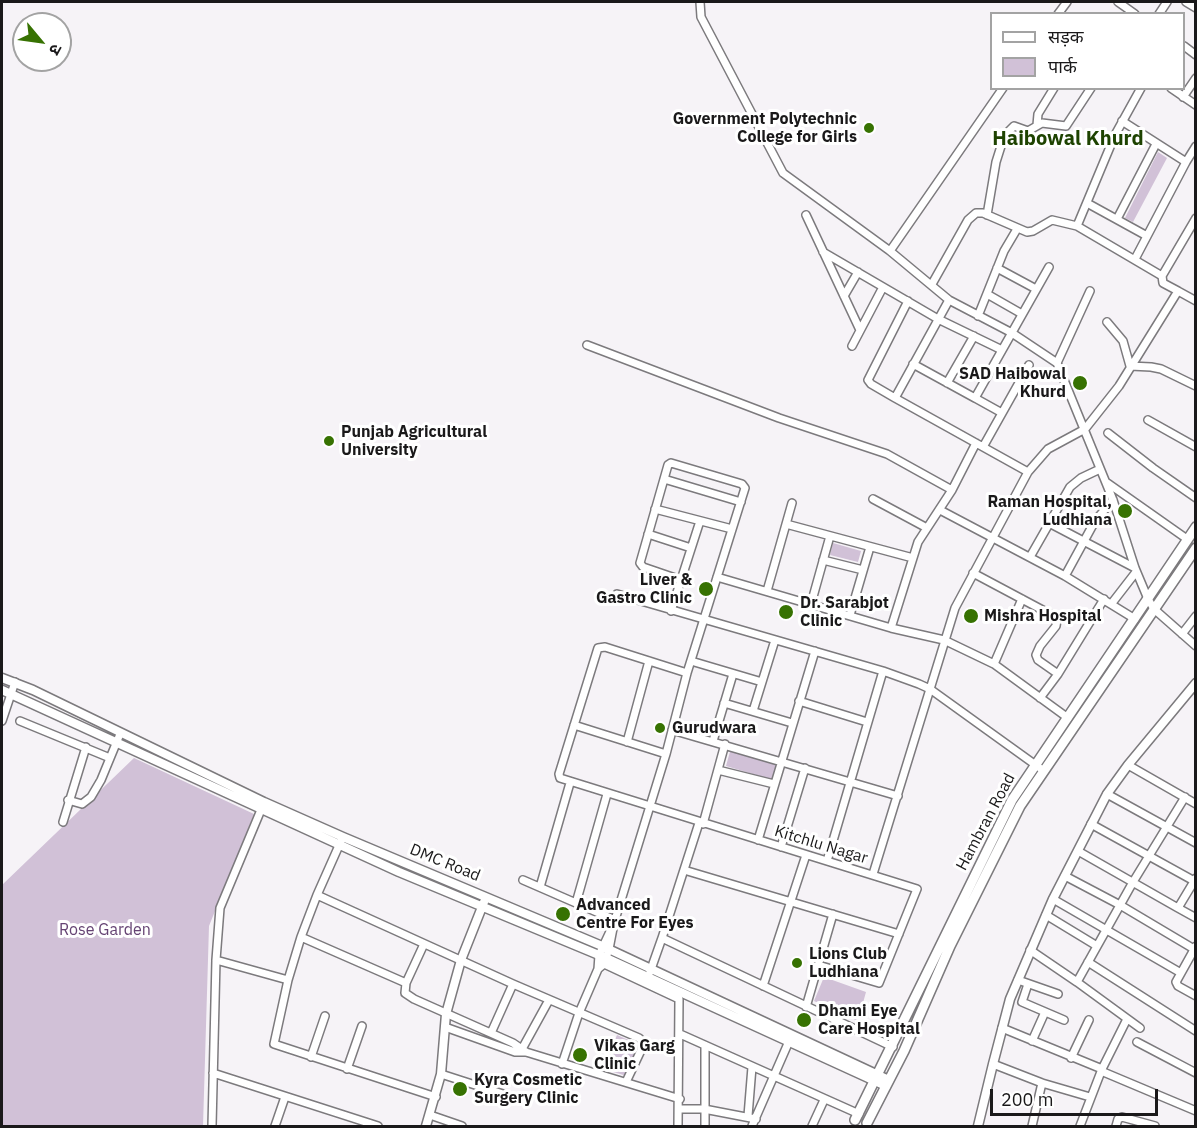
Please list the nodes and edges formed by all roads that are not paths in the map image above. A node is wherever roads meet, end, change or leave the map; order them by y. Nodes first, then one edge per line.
1 (700, 2) edge
2 (1067, 2) edge
3 (1119, 2) edge
4 (1186, 2) edge
5 (1196, 8) edge
6 (1063, 12) edge
7 (1132, 12) edge
8 (1196, 78) edge
9 (1002, 90) edge
10 (1053, 90) edge
11 (1090, 90) edge
12 (1139, 90) edge
13 (1174, 90) edge
14 (1183, 97) junction
15 (1196, 105) edge
16 (1122, 121) junction
17 (1037, 124) junction
18 (1156, 144) junction
19 (1196, 146) edge
20 (1186, 162) junction
21 (1086, 203) junction
22 (806, 215) dead end
23 (987, 215) junction
24 (1196, 218) edge
25 (1117, 219) junction
26 (1077, 226) junction
27 (1017, 229) junction
28 (1147, 236) junction
29 (890, 251) junction
30 (824, 252) junction
31 (1135, 259) junction
32 (1049, 267) dead end
33 (997, 268) junction
34 (858, 272) junction
35 (1162, 276) junction
36 (932, 284) junction
37 (883, 287) junction
38 (1036, 289) junction
39 (1090, 291) dead end
40 (1178, 291) junction
41 (987, 294) junction
42 (844, 296) junction
43 (1194, 298) edge
44 (949, 300) junction
45 (908, 301) junction
46 (1022, 314) junction
47 (978, 316) junction
48 (938, 319) junction
49 (1107, 321) dead end
50 (860, 330) junction
51 (1012, 333) junction
52 (974, 336) junction
53 (587, 345) dead end
54 (852, 346) dead end
55 (1002, 351) junction
56 (1057, 363) junction
57 (913, 364) junction
58 (1029, 365) dead end
59 (1130, 366) junction
60 (947, 383) junction
61 (1196, 387) edge
62 (895, 398) junction
63 (975, 398) junction
64 (1002, 413) junction
65 (1148, 420) dead end
66 (1085, 429) junction
67 (1108, 433) dead end
68 (979, 445) junction
69 (1196, 447) edge
70 (1100, 469) junction
71 (1028, 472) junction
72 (664, 479) junction
73 (1105, 482) junction
74 (952, 490) junction
75 (1196, 498) edge
76 (873, 499) dead end
77 (1113, 500) junction
78 (741, 502) junction
79 (792, 503) dead end
80 (656, 509) junction
81 (940, 510) junction
82 (700, 521) junction
83 (1049, 523) junction
84 (786, 524) junction
85 (1196, 527) edge
86 (927, 528) junction
87 (732, 529) junction
88 (648, 534) junction
89 (830, 536) junction
90 (993, 537) junction
91 (1187, 539) junction
92 (1082, 543) junction
93 (870, 547) junction
94 (691, 548) junction
95 (1196, 548) edge
96 (1030, 557) junction
97 (913, 558) junction
98 (823, 560) junction
99 (863, 570) junction
100 (1135, 570) junction
101 (973, 573) junction
102 (1065, 576) junction
103 (717, 577) junction
104 (681, 580) junction
105 (766, 591) junction
106 (617, 594) dead end
107 (1022, 599) junction
108 (1104, 599) junction
109 (1148, 599) junction
110 (1112, 603) junction
111 (811, 604) junction
112 (1154, 609) junction
113 (671, 611) junction
114 (850, 615) junction
115 (1196, 616) edge
116 (1135, 619) junction
117 (704, 620) junction
118 (891, 628) junction
119 (1182, 634) junction
120 (775, 640) junction
121 (944, 640) junction
122 (1194, 644) edge
123 (815, 651) junction
124 (649, 661) junction
125 (691, 661) junction
126 (994, 664) junction
127 (883, 671) junction
128 (687, 673) junction
129 (733, 674) junction
130 (1058, 674) junction
131 (2, 678) edge
132 (15, 682) junction
133 (762, 682) junction
134 (1195, 684) edge
135 (930, 689) junction
136 (2, 690) edge
137 (11, 693) junction
138 (1040, 698) junction
139 (800, 701) junction
140 (724, 703) junction
141 (753, 711) junction
142 (1068, 718) junction
143 (2, 721) edge
144 (20, 721) dead end
145 (867, 722) junction
146 (792, 723) junction
147 (574, 725) junction
148 (672, 730) junction
149 (118, 738) junction
150 (713, 741) junction
151 (627, 742) junction
152 (725, 744) junction
153 (86, 747) junction
154 (666, 754) junction
155 (111, 758) junction
156 (781, 761) junction
157 (1036, 765) junction
158 (1128, 765) junction
159 (805, 768) junction
160 (718, 770) junction
161 (1044, 771) junction
162 (849, 780) junction
163 (570, 783) junction
164 (774, 784) junction
165 (607, 794) junction
166 (1107, 794) junction
167 (898, 796) junction
168 (1185, 797) junction
169 (68, 800) junction
170 (1196, 804) edge
171 (262, 806) junction
172 (649, 807) junction
173 (63, 822) dead end
174 (701, 823) junction
175 (1091, 824) junction
176 (1167, 827) junction
177 (758, 840) junction
178 (341, 841) junction
179 (1196, 843) edge
180 (781, 847) junction
181 (1078, 851) junction
182 (806, 855) junction
183 (1149, 856) junction
184 (827, 861) junction
185 (684, 870) junction
186 (873, 874) junction
187 (1065, 876) junction
188 (523, 880) dead end
189 (1195, 881) edge
190 (1133, 882) junction
191 (540, 887) junction
192 (317, 895) junction
193 (487, 896) junction
194 (1053, 899) junction
195 (791, 901) junction
196 (576, 903) junction
197 (1120, 905) junction
198 (483, 906) junction
199 (1178, 908) junction
200 (833, 914) junction
201 (1046, 915) junction
202 (1196, 918) edge
203 (614, 922) junction
204 (1107, 929) junction
205 (899, 934) junction
206 (301, 937) junction
207 (662, 938) junction
208 (424, 944) junction
209 (1097, 946) junction
210 (1195, 948) edge
211 (1030, 950) junction
212 (602, 957) junction
213 (216, 960) junction
214 (461, 960) junction
215 (1088, 962) junction
216 (818, 965) junction
217 (650, 973) junction
218 (1181, 973) junction
219 (288, 980) junction
220 (1018, 980) junction
221 (1077, 982) junction
222 (406, 983) junction
223 (513, 984) junction
224 (1028, 984) junction
225 (763, 986) junction
226 (1058, 994) dead end
227 (1196, 996) edge
228 (549, 1000) junction
229 (806, 1007) junction
230 (1045, 1012) junction
231 (579, 1013) junction
232 (446, 1014) junction
233 (325, 1016) dead end
234 (1127, 1019) junction
235 (1064, 1020) dead end
236 (1089, 1020) dead end
237 (362, 1026) dead end
238 (445, 1027) junction
239 (1002, 1028) junction
240 (1140, 1029) dead end
241 (1196, 1031) edge
242 (491, 1033) junction
243 (680, 1034) junction
244 (791, 1038) junction
245 (1032, 1041) junction
246 (1137, 1042) dead end
247 (705, 1046) junction
248 (893, 1047) junction
249 (524, 1050) junction
250 (311, 1057) junction
251 (1071, 1058) junction
252 (562, 1064) junction
253 (993, 1064) junction
254 (752, 1067) junction
255 (347, 1069) junction
256 (1101, 1070) junction
257 (213, 1073) junction
258 (1196, 1073) edge
259 (441, 1074) junction
260 (774, 1077) junction
261 (877, 1078) junction
262 (626, 1082) junction
263 (888, 1083) junction
264 (1042, 1083) junction
265 (503, 1094) dead end
266 (436, 1096) junction
267 (285, 1097) junction
268 (1090, 1097) junction
269 (680, 1099) junction
270 (824, 1100) junction
271 (679, 1109) junction
272 (704, 1109) junction
273 (1196, 1112) edge
274 (430, 1115) junction
275 (855, 1120) edge
276 (752, 1121) edge
277 (369, 1125) edge
278 (867, 1125) edge
279 (212, 1126) edge
280 (278, 1126) edge
281 (378, 1126) edge
282 (426, 1126) edge
283 (462, 1126) edge
284 (678, 1126) edge
285 (705, 1126) edge
286 (812, 1126) edge
287 (978, 1126) edge
288 (1032, 1126) edge
289 (1080, 1126) edge
290 (1116, 1126) edge
291 (1153, 1126) edge

1 - 29 street
2 - 6 street
3 - 7 street
4 - 5 street
8 - 14 street
9 - 29 street
10 - 17 street
11 - 17 street
12 - 16 street
13 - 14 street
14 - 15 street
16 - 18 street
16 - 21 street
17 - 23 street
18 - 20 street
18 - 25 street
19 - 20 street
20 - 28 street
21 - 25 street
21 - 26 street
22 - 30 street
23 - 27 street
23 - 36 street
24 - 35 street
25 - 28 street
26 - 27 street
26 - 31 street
27 - 33 street
28 - 31 street
29 - 36 street
30 - 34 street
30 - 42 street
31 - 35 street
32 - 38 street
33 - 38 street
33 - 41 street
34 - 37 street
34 - 42 street
35 - 40 street
36 - 44 street
37 - 45 street
37 - 50 street
38 - 46 street
39 - 56 street
40 - 43 street
40 - 59 street
41 - 46 street
41 - 47 street
42 - 50 street
44 - 47 street
44 - 48 street
45 - 48 street
45 - 62 street
46 - 51 street
47 - 51 street
48 - 52 street
48 - 57 street
49 - 59 street
50 - 54 street
51 - 55 street
51 - 56 street
52 - 55 street
52 - 60 street
53 - 74 street
55 - 63 street
56 - 66 street
57 - 60 street
57 - 62 street
58 - 64 street
59 - 61 street
59 - 66 street
60 - 63 street
62 - 68 street
63 - 64 street
64 - 68 street
65 - 69 street
66 - 70 street
66 - 71 street
67 - 75 street
68 - 71 street
68 - 74 street
70 - 73 street
70 - 83 street
71 - 90 street
72 - 78 street
72 - 78 street
72 - 80 street
73 - 77 street
73 - 91 street
74 - 81 street
76 - 86 street
77 - 92 street
77 - 100 street
78 - 87 street
79 - 84 street
80 - 82 street
80 - 88 street
81 - 86 street
81 - 90 street
82 - 87 street
82 - 94 street
83 - 92 street
83 - 96 street
84 - 89 street
84 - 105 street
85 - 91 main road, Hambran Road
86 - 97 street
87 - 103 street
88 - 94 street
88 - 104 street
89 - 93 street
89 - 98 street
90 - 96 street
90 - 101 street
91 - 109 main road, Hambran Road
92 - 100 street
92 - 102 street
93 - 97 street
93 - 99 street
94 - 104 street
95 - 112 main road, Hambran Road
96 - 102 street
97 - 118 street
98 - 99 street
98 - 111 street
99 - 114 street
100 - 109 street
100 - 110 street
101 - 107 street
101 - 121 street
102 - 108 street
103 - 105 street
103 - 117 street
104 - 113 street
105 - 111 street
106 - 113 street
107 - 126 street
107 - 130 street
108 - 110 street
108 - 130 street
109 - 112 street
109 - 116 main road, Hambran Road
110 - 116 street
111 - 114 street
112 - 119 street
112 - 161 main road, Hambran Road
113 - 117 street
114 - 118 street
115 - 119 street
116 - 142 main road, Hambran Road
117 - 120 street
117 - 125 street
118 - 121 street
119 - 122 street
120 - 123 street
120 - 133 street
121 - 126 street
121 - 135 street
123 - 127 street
123 - 139 street
124 - 128 street
124 - 147 street
124 - 151 street
125 - 128 street
125 - 129 street
126 - 138 street
127 - 135 street
127 - 145 street
128 - 148 street
129 - 133 street
129 - 140 street
130 - 138 street
131 - 132 street, DMC Road
132 - 137 street
132 - 149 street, DMC Road
133 - 141 street
134 - 158 street
135 - 157 street
135 - 167 street
136 - 137 street
137 - 143 street
137 - 149 street
138 - 142 street
139 - 145 street
139 - 146 street
140 - 141 street
140 - 150 street
141 - 146 street
142 - 157 main road, Hambran Road
144 - 153 street
145 - 162 street
146 - 156 street
147 - 151 street
147 - 163 street
148 - 150 street
148 - 154 street
149 - 155 street
149 - 171 street, DMC Road
150 - 152 street
151 - 154 street
152 - 156 street
152 - 160 street
153 - 155 street
153 - 169 street
154 - 172 street
155 - 169 street
156 - 159 street
156 - 164 street
157 - 161 street
157 - 248 main road, Hambran Road
158 - 166 street
158 - 168 street
159 - 162 street
159 - 180 street
160 - 164 street
160 - 174 street
161 - 263 main road, Hambran Road
162 - 167 street
162 - 184 street
163 - 165 street, Kitchlu Nagar
163 - 191 street
164 - 177 street
165 - 172 street, Kitchlu Nagar
165 - 196 street
166 - 175 street
166 - 176 street
167 - 186 street
168 - 170 street
168 - 176 street
169 - 173 street
171 - 178 street, DMC Road
171 - 213 street
172 - 174 street, Kitchlu Nagar
172 - 203 street
174 - 177 street, Kitchlu Nagar
174 - 185 street
175 - 181 street
175 - 183 street
176 - 179 street
176 - 183 street
177 - 180 street, Kitchlu Nagar
178 - 192 street
178 - 193 street, DMC Road
178 - 198 street
180 - 182 street, Kitchlu Nagar
181 - 187 street
181 - 190 street
182 - 184 street, Kitchlu Nagar
182 - 195 street
183 - 189 street
183 - 190 street
184 - 186 street, Kitchlu Nagar
185 - 195 street
185 - 207 street
186 - 205 street, Kitchlu Nagar
187 - 194 street
187 - 197 street
188 - 191 street
189 - 199 street
190 - 197 street
190 - 199 street
191 - 196 street
192 - 206 street
192 - 208 street
193 - 198 street
193 - 212 street, DMC Road
194 - 201 street
194 - 204 street
195 - 200 street
195 - 225 street
196 - 203 street
197 - 204 street
197 - 210 street
198 - 212 street
198 - 214 street
199 - 202 street
200 - 205 street
200 - 216 street
201 - 209 street
201 - 211 street
203 - 212 street
204 - 209 street
204 - 218 street
205 - 216 street, Kitchlu Nagar
206 - 219 street
206 - 222 street
207 - 217 street
207 - 225 street
208 - 214 street
208 - 222 street
209 - 215 street
210 - 218 street
211 - 220 street
211 - 221 street
212 - 217 street, DMC Road
212 - 231 street
212 - 243 street
213 - 219 street
213 - 257 street
214 - 223 street
214 - 232 street
215 - 221 street
215 - 241 street
216 - 229 street
217 - 244 street, DMC Road
218 - 227 street
219 - 250 street
220 - 224 street
220 - 239 street
221 - 234 street
222 - 232 street
223 - 228 street
223 - 242 street
224 - 226 street
224 - 230 street
225 - 229 street
228 - 231 street
228 - 249 street
229 - 248 street
230 - 235 street
230 - 245 street
231 - 252 street
231 - 262 street
232 - 238 street
232 - 242 street
233 - 250 street
234 - 240 street
234 - 256 street
236 - 251 street
237 - 255 street
238 - 249 street
238 - 259 street
239 - 245 street
239 - 253 street
242 - 249 street
243 - 247 street
243 - 269 street
244 - 260 street
244 - 261 street, DMC Road
245 - 251 street
246 - 258 street
247 - 254 street
247 - 272 street
248 - 261 main road, Hambran Road
249 - 252 street
250 - 255 street
251 - 256 street
252 - 262 street
253 - 264 street
253 - 287 street
254 - 260 street
254 - 276 street
255 - 266 street
256 - 268 street
256 - 273 street
257 - 267 street
257 - 279 street
259 - 265 street
259 - 266 street
260 - 270 street
260 - 276 street
261 - 263 street, DMC Road
261 - 275 main road, Hambran Road
262 - 269 street
263 - 278 main road, Hambran Road
264 - 268 street
264 - 288 street
266 - 274 street
267 - 277 street
267 - 280 street
268 - 289 street
269 - 271 street
270 - 275 street
270 - 286 street
271 - 272 street
271 - 284 street
272 - 276 street
272 - 285 street
274 - 282 street
274 - 283 street
275 - 278 main road
277 - 281 street
290 - 291 street

